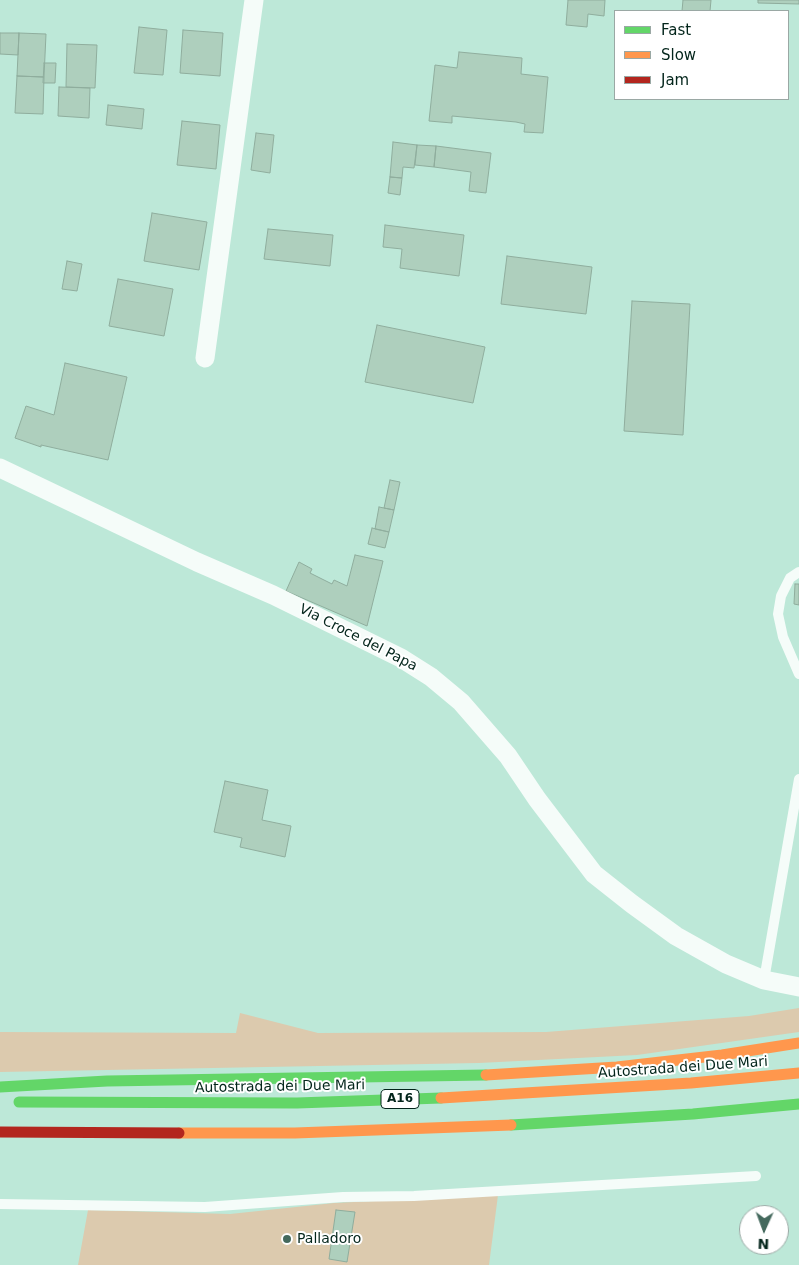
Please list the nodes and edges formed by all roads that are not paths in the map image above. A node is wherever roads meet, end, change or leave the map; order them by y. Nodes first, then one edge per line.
1 (254, 0) edge
2 (205, 358) dead end
3 (0, 468) edge
4 (799, 572) edge
5 (799, 674) edge
6 (799, 779) edge
7 (764, 980) junction
8 (799, 987) edge
9 (799, 1043) edge
10 (799, 1073) edge
11 (0, 1087) edge
12 (10, 1102) dead end
13 (799, 1104) edge
14 (0, 1132) edge
15 (756, 1176) dead end
16 (0, 1204) edge

1 - 2 street
3 - 7 street, Via Croce del Papa
4 - 5 lane
6 - 7 lane
7 - 8 street, Via Croce del Papa
9 - 11 highway
10 - 12 highway, Autostrada dei Due Mari / A16
13 - 14 highway, A16
15 - 16 lane

